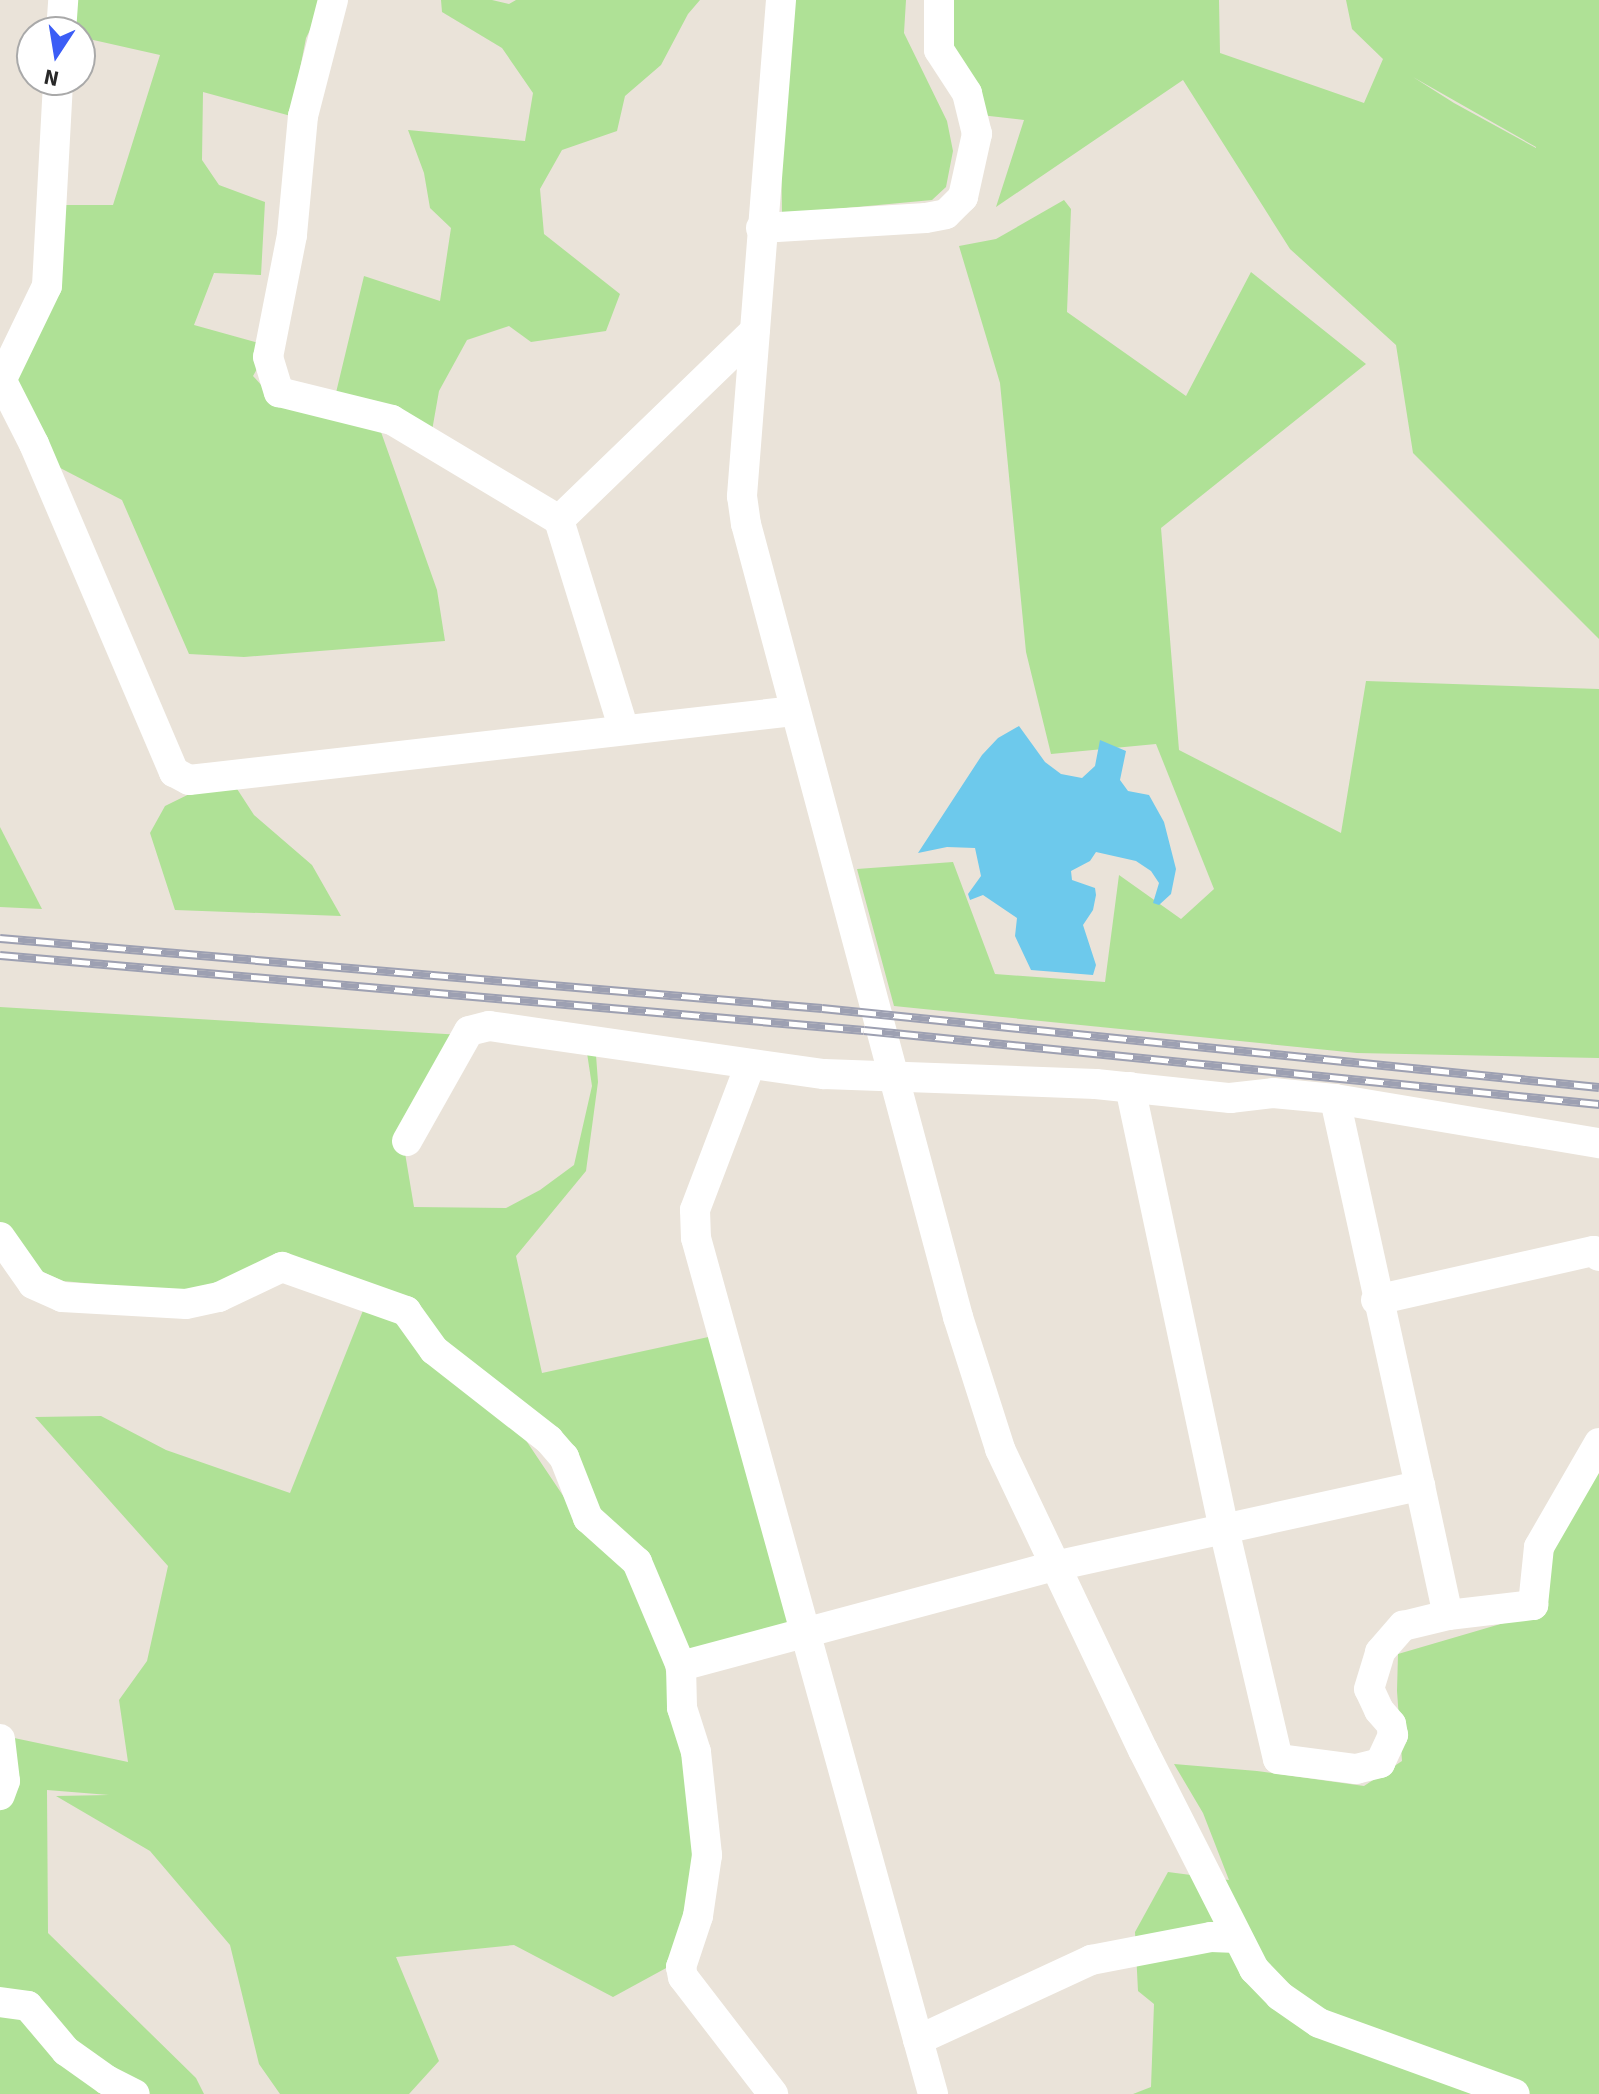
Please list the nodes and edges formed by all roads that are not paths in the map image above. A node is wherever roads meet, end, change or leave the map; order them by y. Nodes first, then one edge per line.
1 (333, 0) edge
2 (781, 0) edge
3 (939, 0) edge
4 (57, 96) edge
5 (761, 228) junction
6 (755, 331) junction
7 (1, 378) edge
8 (559, 520) junction
9 (795, 711) junction
10 (624, 730) junction
11 (750, 1065) junction
12 (895, 1079) junction
13 (1130, 1087) junction
14 (1335, 1099) junction
15 (407, 1141) dead end
16 (1599, 1143) edge
17 (0, 1237) edge
18 (1599, 1256) edge
19 (1376, 1300) junction
20 (1599, 1443) edge
21 (1420, 1486) junction
22 (1224, 1529) junction
23 (1055, 1566) junction
24 (1448, 1615) junction
25 (807, 1633) junction
26 (681, 1666) junction
27 (0, 1739) edge
28 (0, 1795) edge
29 (1237, 1938) junction
30 (0, 2002) edge
31 (918, 2040) junction
32 (135, 2094) edge
33 (773, 2094) edge
34 (933, 2094) edge
35 (1515, 2094) edge

1 - 8 street
2 - 5 street
3 - 5 street
4 - 7 street
5 - 6 street
6 - 8 street
6 - 9 street
7 - 10 street
8 - 10 street
9 - 10 street
9 - 12 street
11 - 12 street
11 - 15 street
11 - 25 street
12 - 13 street
12 - 23 street
13 - 14 street
13 - 22 street
14 - 16 street
14 - 19 street
17 - 26 street
18 - 19 street
19 - 21 street
20 - 24 street
21 - 22 street
21 - 24 street
22 - 23 street
22 - 24 street
23 - 25 street
23 - 29 street
25 - 26 street
25 - 31 street
26 - 33 street
27 - 28 street
29 - 31 street
29 - 35 street
30 - 32 street
31 - 34 street

